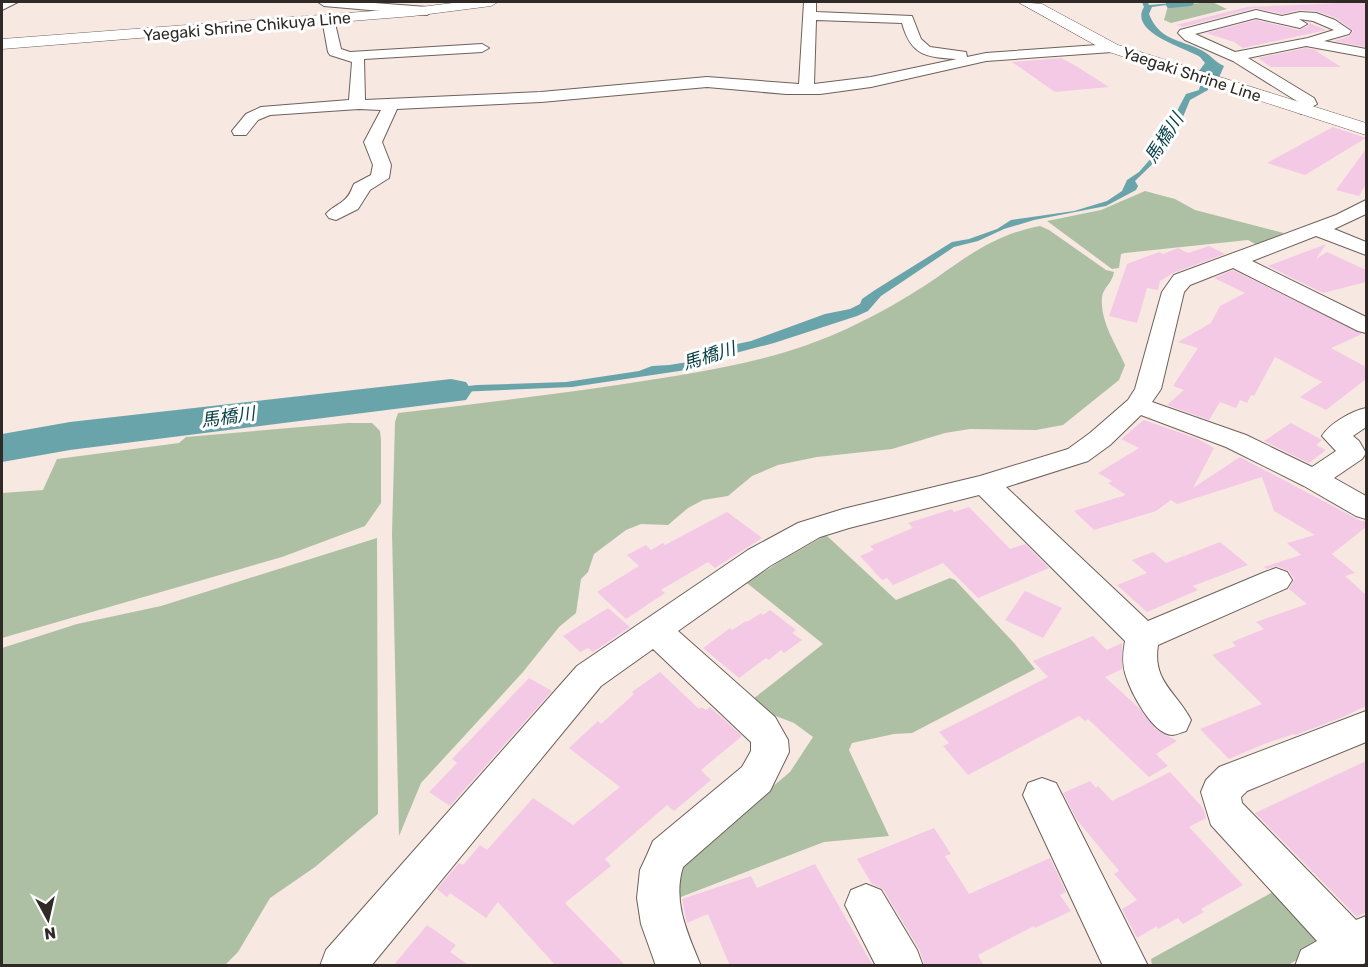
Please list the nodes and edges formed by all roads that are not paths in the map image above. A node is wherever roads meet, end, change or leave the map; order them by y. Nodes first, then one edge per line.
1 (12, 2) edge
2 (324, 2) edge
3 (491, 2) edge
4 (1025, 2) edge
5 (454, 4) edge
6 (2, 6) edge
7 (810, 9) edge
8 (426, 11) junction
9 (328, 19) junction
10 (1306, 42) junction
11 (2, 44) edge
12 (482, 48) dead end
13 (1112, 48) junction
14 (1366, 53) edge
15 (351, 56) junction
16 (986, 57) junction
17 (1235, 57) junction
18 (806, 89) junction
19 (359, 104) junction
20 (391, 105) junction
21 (1301, 109) junction
22 (1362, 125) edge
23 (240, 131) dead end
24 (1366, 206) edge
25 (336, 214) dead end
26 (1316, 229) junction
27 (1366, 249) edge
28 (1234, 260) junction
29 (1366, 326) edge
30 (1137, 405) junction
31 (1366, 416) edge
32 (1314, 479) junction
33 (985, 484) junction
34 (1366, 509) edge
35 (1276, 580) dead end
36 (654, 630) junction
37 (1143, 637) junction
38 (1173, 720) dead end
39 (1366, 726) edge
40 (1042, 795) dead end
41 (867, 905) dead end
42 (1345, 950) edge
43 (1119, 964) edge
44 (342, 966) edge
45 (679, 966) edge
46 (902, 966) edge

1 - 6 street
2 - 8 street
3 - 5 main road, Yaegaki Shrine Chikuya Line
4 - 13 main road, Yaegaki Shrine Line
5 - 8 main road, Yaegaki Shrine Chikuya Line
7 - 16 street
7 - 18 street
8 - 9 main road, Yaegaki Shrine Chikuya Line
9 - 11 main road, Yaegaki Shrine Chikuya Line
9 - 15 street
10 - 14 street
10 - 17 street
10 - 17 street
12 - 15 street
13 - 16 street
13 - 21 main road, Yaegaki Shrine Line
15 - 19 street
16 - 18 street
17 - 21 street
18 - 20 street
19 - 20 street
19 - 23 street
20 - 25 street
21 - 22 main road, Yaegaki Shrine Line
24 - 26 street
26 - 27 street
26 - 28 street
28 - 29 street
28 - 30 street
30 - 32 street
30 - 33 street
31 - 32 street
32 - 34 street
33 - 36 street
33 - 37 street
35 - 37 street
36 - 44 street
36 - 45 street
37 - 38 street
39 - 42 street
40 - 43 street
41 - 46 street

